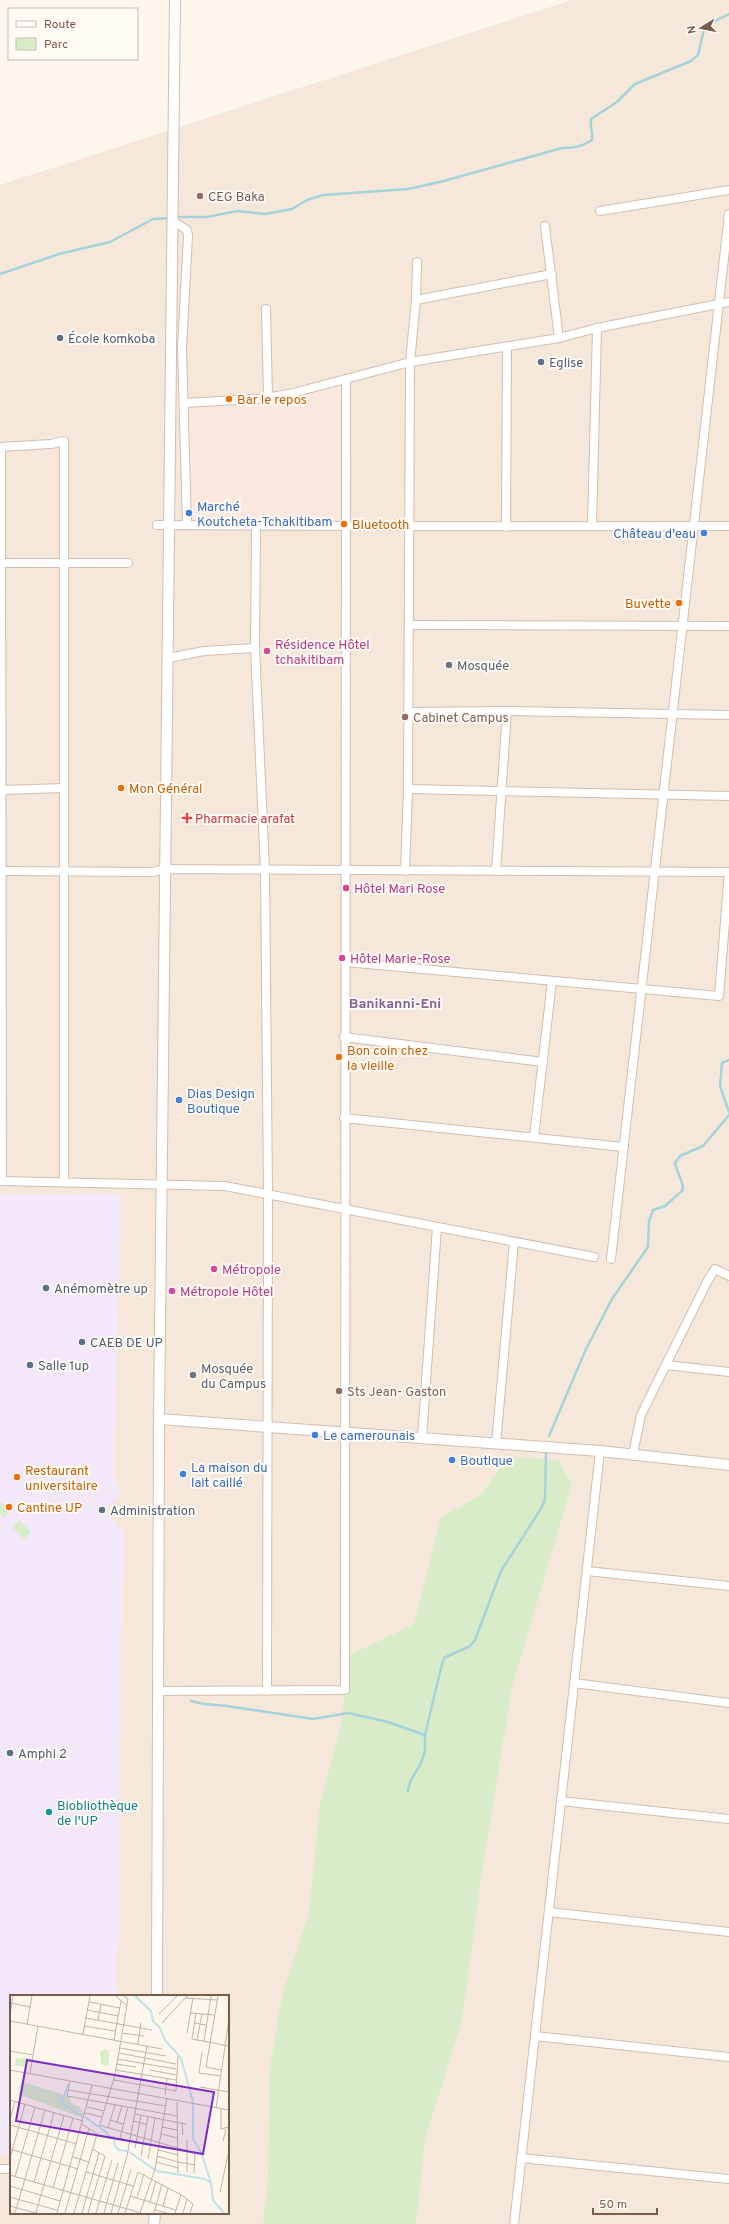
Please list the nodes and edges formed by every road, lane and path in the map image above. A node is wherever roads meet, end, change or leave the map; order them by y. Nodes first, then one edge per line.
1 (175, 0) edge
2 (729, 190) edge
3 (600, 210) dead end
4 (729, 214) edge
5 (173, 221) junction
6 (545, 226) dead end
7 (417, 262) dead end
8 (552, 274) junction
9 (416, 300) junction
10 (729, 302) edge
11 (719, 304) junction
12 (266, 309) dead end
13 (597, 328) junction
14 (559, 338) junction
15 (507, 348) junction
16 (410, 362) junction
17 (346, 379) junction
18 (268, 398) junction
19 (185, 403) junction
20 (0, 447) edge
21 (157, 525) dead end
22 (170, 525) junction
23 (187, 525) junction
24 (256, 525) junction
25 (345, 526) junction
26 (592, 526) junction
27 (694, 526) junction
28 (729, 526) edge
29 (506, 527) junction
30 (408, 528) junction
31 (0, 563) edge
32 (64, 563) junction
33 (128, 563) dead end
34 (409, 625) junction
35 (682, 626) junction
36 (729, 626) edge
37 (255, 648) junction
38 (168, 658) junction
39 (506, 711) junction
40 (408, 712) junction
41 (672, 714) junction
42 (729, 715) edge
43 (64, 788) junction
44 (408, 789) junction
45 (1, 790) junction
46 (501, 792) junction
47 (663, 795) junction
48 (729, 796) edge
49 (165, 869) junction
50 (265, 870) junction
51 (345, 870) junction
52 (1, 871) edge
53 (64, 871) junction
54 (405, 871) junction
55 (496, 871) junction
56 (655, 872) junction
57 (345, 962) junction
58 (552, 981) junction
59 (641, 989) junction
60 (344, 1037) junction
61 (543, 1062) junction
62 (344, 1118) junction
63 (534, 1138) junction
64 (624, 1147) junction
65 (1, 1180) edge
66 (64, 1182) junction
67 (162, 1183) junction
68 (268, 1194) junction
69 (344, 1209) junction
70 (437, 1227) junction
71 (514, 1242) junction
72 (594, 1257) dead end
73 (611, 1259) dead end
74 (729, 1276) edge
75 (666, 1365) junction
76 (729, 1372) edge
77 (159, 1419) junction
78 (268, 1427) junction
79 (344, 1433) junction
80 (422, 1438) junction
81 (496, 1444) junction
82 (600, 1451) junction
83 (633, 1454) junction
84 (729, 1465) edge
85 (587, 1571) junction
86 (729, 1586) edge
87 (574, 1683) junction
88 (158, 1691) junction
89 (267, 1691) junction
90 (729, 1703) edge
91 (561, 1801) junction
92 (729, 1819) edge
93 (549, 1912) junction
94 (729, 1932) edge
95 (157, 1995) edge
96 (535, 2036) junction
97 (729, 2058) edge
98 (521, 2158) junction
99 (729, 2179) edge
100 (155, 2214) edge
101 (154, 2224) edge
102 (514, 2224) edge

1 - 5 street
2 - 3 street
4 - 11 street
5 - 19 street
5 - 22 street
6 - 8 street
7 - 9 street
8 - 9 street
8 - 14 street
9 - 16 street
10 - 11 street
11 - 13 street
11 - 27 street
12 - 18 street
13 - 14 street
13 - 26 street
14 - 15 street
15 - 16 street
15 - 29 street
16 - 17 street
16 - 30 street
17 - 18 street
17 - 25 street
18 - 19 street
19 - 23 street
20 - 31 street
20 - 32 street
21 - 22 street
22 - 23 street
22 - 38 street
23 - 24 street
24 - 25 street
24 - 37 street
25 - 30 street
25 - 51 street
26 - 27 street
26 - 29 street
27 - 28 street
27 - 35 street
29 - 30 street
30 - 34 street
31 - 32 street
31 - 45 street
32 - 33 street
32 - 43 street
34 - 35 street
34 - 40 street
35 - 36 street
35 - 41 street
37 - 38 street
37 - 50 street
38 - 49 street
39 - 40 street
39 - 41 street
39 - 46 street
40 - 44 street
41 - 42 street
41 - 47 street
43 - 45 street
43 - 53 street
44 - 46 street
44 - 54 street
45 - 52 street
46 - 47 street
46 - 55 street
47 - 48 street
47 - 56 street
49 - 50 street
49 - 53 street
49 - 67 street
50 - 51 street
50 - 68 street
51 - 54 street
51 - 57 street
52 - 53 street
52 - 65 street
53 - 66 street
54 - 55 street
55 - 56 street
56 - 59 street
56 - 59 street
57 - 58 street
57 - 60 street
58 - 59 street
58 - 61 street
59 - 64 street
60 - 61 street
60 - 62 street
61 - 63 street
62 - 63 street
62 - 69 street
63 - 64 street
64 - 73 street
65 - 66 street
66 - 67 street
67 - 68 street
67 - 77 street
68 - 69 street
68 - 78 street
69 - 70 street
69 - 79 street
70 - 71 street
70 - 80 street
71 - 72 street
71 - 81 street
74 - 75 street
75 - 76 street
75 - 83 street
77 - 78 street
77 - 88 street
78 - 79 street
78 - 89 street
79 - 80 street
79 - 89 street
80 - 81 street
81 - 82 street
82 - 83 street
82 - 85 street
83 - 84 street
85 - 86 street
85 - 87 street
87 - 90 street
87 - 91 street
88 - 89 street
88 - 95 street
91 - 92 street
91 - 93 street
93 - 94 street
93 - 96 street
96 - 97 street
96 - 98 street
98 - 99 street
98 - 102 street
100 - 101 street

